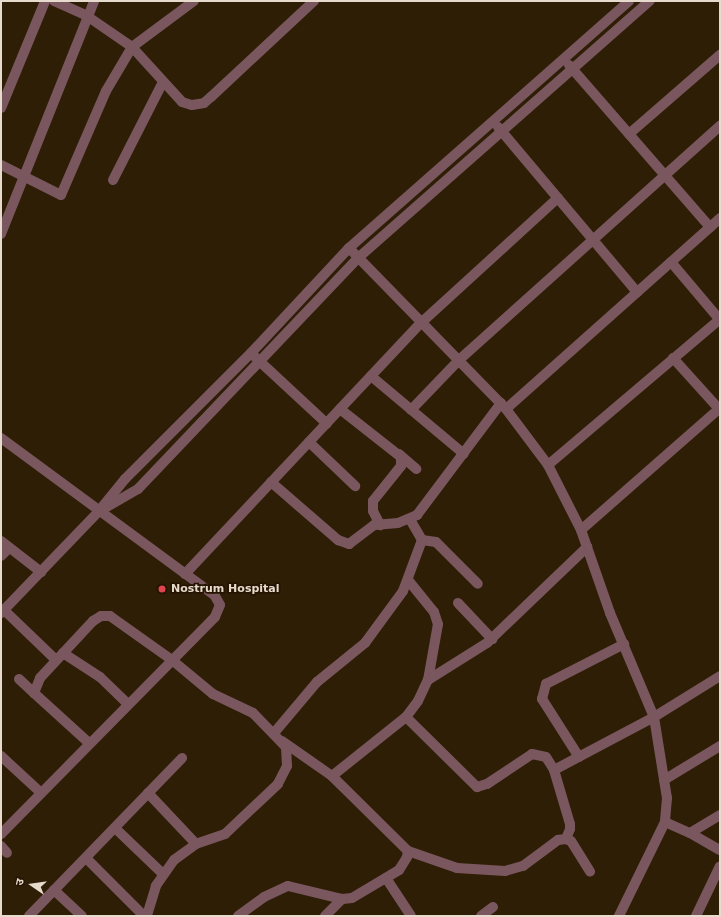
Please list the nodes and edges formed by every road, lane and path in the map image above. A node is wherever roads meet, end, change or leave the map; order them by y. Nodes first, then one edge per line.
1 (45, 1) edge
2 (54, 1) edge
3 (94, 1) edge
4 (194, 1) edge
5 (314, 1) edge
6 (629, 1) edge
7 (650, 1) edge
8 (637, 12) junction
9 (87, 16) junction
10 (132, 47) junction
11 (720, 55) edge
12 (564, 58) junction
13 (573, 69) junction
14 (163, 82) junction
15 (1, 108) edge
16 (493, 121) junction
17 (720, 126) edge
18 (502, 132) junction
19 (629, 134) junction
20 (1, 165) edge
21 (665, 175) junction
22 (26, 177) junction
23 (113, 180) dead end
24 (425, 181) junction
25 (434, 192) junction
26 (558, 198) junction
27 (720, 218) edge
28 (710, 227) junction
29 (1, 234) edge
30 (593, 240) junction
31 (349, 248) junction
32 (358, 258) junction
33 (670, 262) junction
34 (637, 292) junction
35 (720, 319) edge
36 (422, 322) junction
37 (251, 353) junction
38 (673, 358) junction
39 (459, 360) junction
40 (260, 361) junction
41 (371, 376) junction
42 (504, 406) junction
43 (720, 409) edge
44 (340, 410) junction
45 (411, 410) junction
46 (326, 424) junction
47 (1, 438) edge
48 (309, 442) junction
49 (399, 454) junction
50 (464, 454) junction
51 (548, 465) junction
52 (416, 469) dead end
53 (271, 482) junction
54 (355, 486) dead end
55 (99, 511) junction
56 (410, 519) junction
57 (380, 524) junction
58 (581, 530) junction
59 (422, 540) junction
60 (5, 545) edge
61 (587, 547) junction
62 (1, 556) edge
63 (41, 572) junction
64 (185, 574) junction
65 (408, 580) junction
66 (478, 584) dead end
67 (458, 603) dead end
68 (2, 612) edge
69 (492, 639) junction
70 (624, 644) junction
71 (60, 656) junction
72 (172, 660) junction
73 (720, 676) edge
74 (19, 679) dead end
75 (428, 680) junction
76 (34, 693) junction
77 (128, 704) junction
78 (406, 717) junction
79 (654, 717) junction
80 (278, 737) junction
81 (88, 743) junction
82 (720, 746) edge
83 (1, 756) edge
84 (579, 757) junction
85 (182, 758) dead end
86 (554, 770) junction
87 (332, 776) junction
88 (664, 780) junction
89 (40, 792) junction
90 (148, 793) junction
91 (720, 815) edge
92 (665, 822) junction
93 (115, 828) junction
94 (690, 833) junction
95 (1, 834) edge
96 (566, 838) junction
97 (196, 844) junction
98 (720, 850) edge
99 (408, 851) junction
100 (86, 858) junction
101 (720, 866) edge
102 (590, 872) dead end
103 (163, 874) junction
104 (386, 878) junction
105 (54, 890) junction
106 (342, 899) junction
107 (493, 907) dead end
108 (29, 916) edge
109 (82, 916) edge
110 (144, 916) edge
111 (147, 916) edge
112 (238, 916) edge
113 (325, 916) edge
114 (411, 916) edge
115 (481, 916) edge
116 (619, 916) edge
117 (696, 916) edge

1 - 15 street
2 - 9 street
3 - 9 street
4 - 10 street
5 - 14 street
6 - 8 street
6 - 12 street
7 - 8 street
8 - 13 street
9 - 10 street
9 - 22 street
10 - 14 street
10 - 22 street
11 - 19 street
12 - 13 street
12 - 16 street
13 - 18 street
13 - 19 street
14 - 23 street
16 - 18 street
16 - 24 street
17 - 21 street
18 - 25 street
18 - 26 street
19 - 21 street
20 - 22 street
21 - 28 street
21 - 30 street
22 - 29 street
24 - 25 street
24 - 31 street
25 - 32 street
26 - 30 street
26 - 36 street
27 - 28 street
28 - 33 street
30 - 34 street
30 - 39 street
31 - 32 street
31 - 37 street
32 - 36 street
32 - 40 street
33 - 34 street
33 - 35 street
34 - 42 street
35 - 38 street
36 - 39 street
36 - 41 street
37 - 40 street
37 - 55 street
38 - 43 street
38 - 51 street
39 - 42 street
39 - 45 street
40 - 46 street
40 - 55 street
41 - 44 street
41 - 45 street
42 - 50 street
42 - 51 street
43 - 58 street
44 - 46 street
44 - 49 street
45 - 50 street
46 - 48 street
47 - 55 street
48 - 53 street
48 - 54 street
49 - 52 street
49 - 57 street
50 - 56 street
51 - 58 street
53 - 57 street
53 - 64 street
55 - 63 street
55 - 64 street
56 - 57 street
56 - 59 street
58 - 61 street
59 - 65 street
59 - 66 street
60 - 62 street
60 - 63 street
61 - 69 street
61 - 70 street
63 - 68 street
64 - 72 street
65 - 75 street
65 - 80 street
67 - 69 street
68 - 71 street
69 - 75 street
70 - 79 street
70 - 84 street
71 - 72 street
71 - 76 street
71 - 77 street
72 - 77 street
72 - 80 street
73 - 79 street
74 - 76 street
75 - 78 street
76 - 81 street
77 - 81 street
78 - 86 street
78 - 87 street
79 - 84 street
79 - 88 street
80 - 87 street
80 - 97 street
81 - 89 street
82 - 88 street
83 - 89 street
84 - 86 street
85 - 90 street
86 - 96 street
87 - 99 street
88 - 92 street
89 - 95 street
90 - 93 street
90 - 97 street
91 - 94 street
92 - 94 street
92 - 116 street
93 - 100 street
93 - 103 street
94 - 98 street
96 - 99 street
96 - 102 street
97 - 103 street
99 - 104 street
100 - 105 street
100 - 110 street
101 - 117 street
103 - 111 street
104 - 106 street
104 - 114 street
105 - 108 street
105 - 109 street
106 - 112 street
106 - 113 street
107 - 115 street

